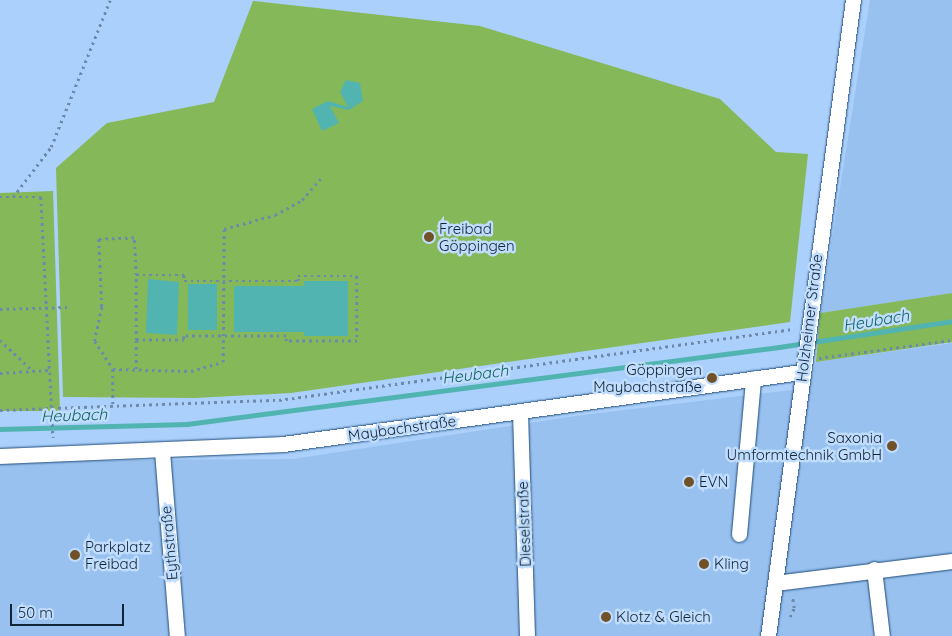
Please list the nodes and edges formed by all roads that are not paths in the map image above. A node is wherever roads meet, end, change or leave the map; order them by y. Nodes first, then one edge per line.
1 (853, 0) edge
2 (802, 366) junction
3 (753, 379) junction
4 (520, 413) junction
5 (162, 451) junction
6 (0, 456) edge
7 (739, 534) dead end
8 (952, 561) edge
9 (874, 569) junction
10 (782, 583) junction
11 (177, 636) edge
12 (527, 636) edge
13 (768, 636) edge
14 (882, 636) edge

1 - 2 street, Holzheimer Straße
2 - 3 street, Maybachstraße
2 - 10 street, Holzheimer Straße
3 - 4 street, Maybachstraße
3 - 7 street
4 - 5 street, Maybachstraße
4 - 12 street, Dieselstraße
5 - 6 street, Maybachstraße
5 - 11 street, Eythstraße
8 - 9 street
9 - 10 street
9 - 14 street
10 - 13 street, Holzheimer Straße

